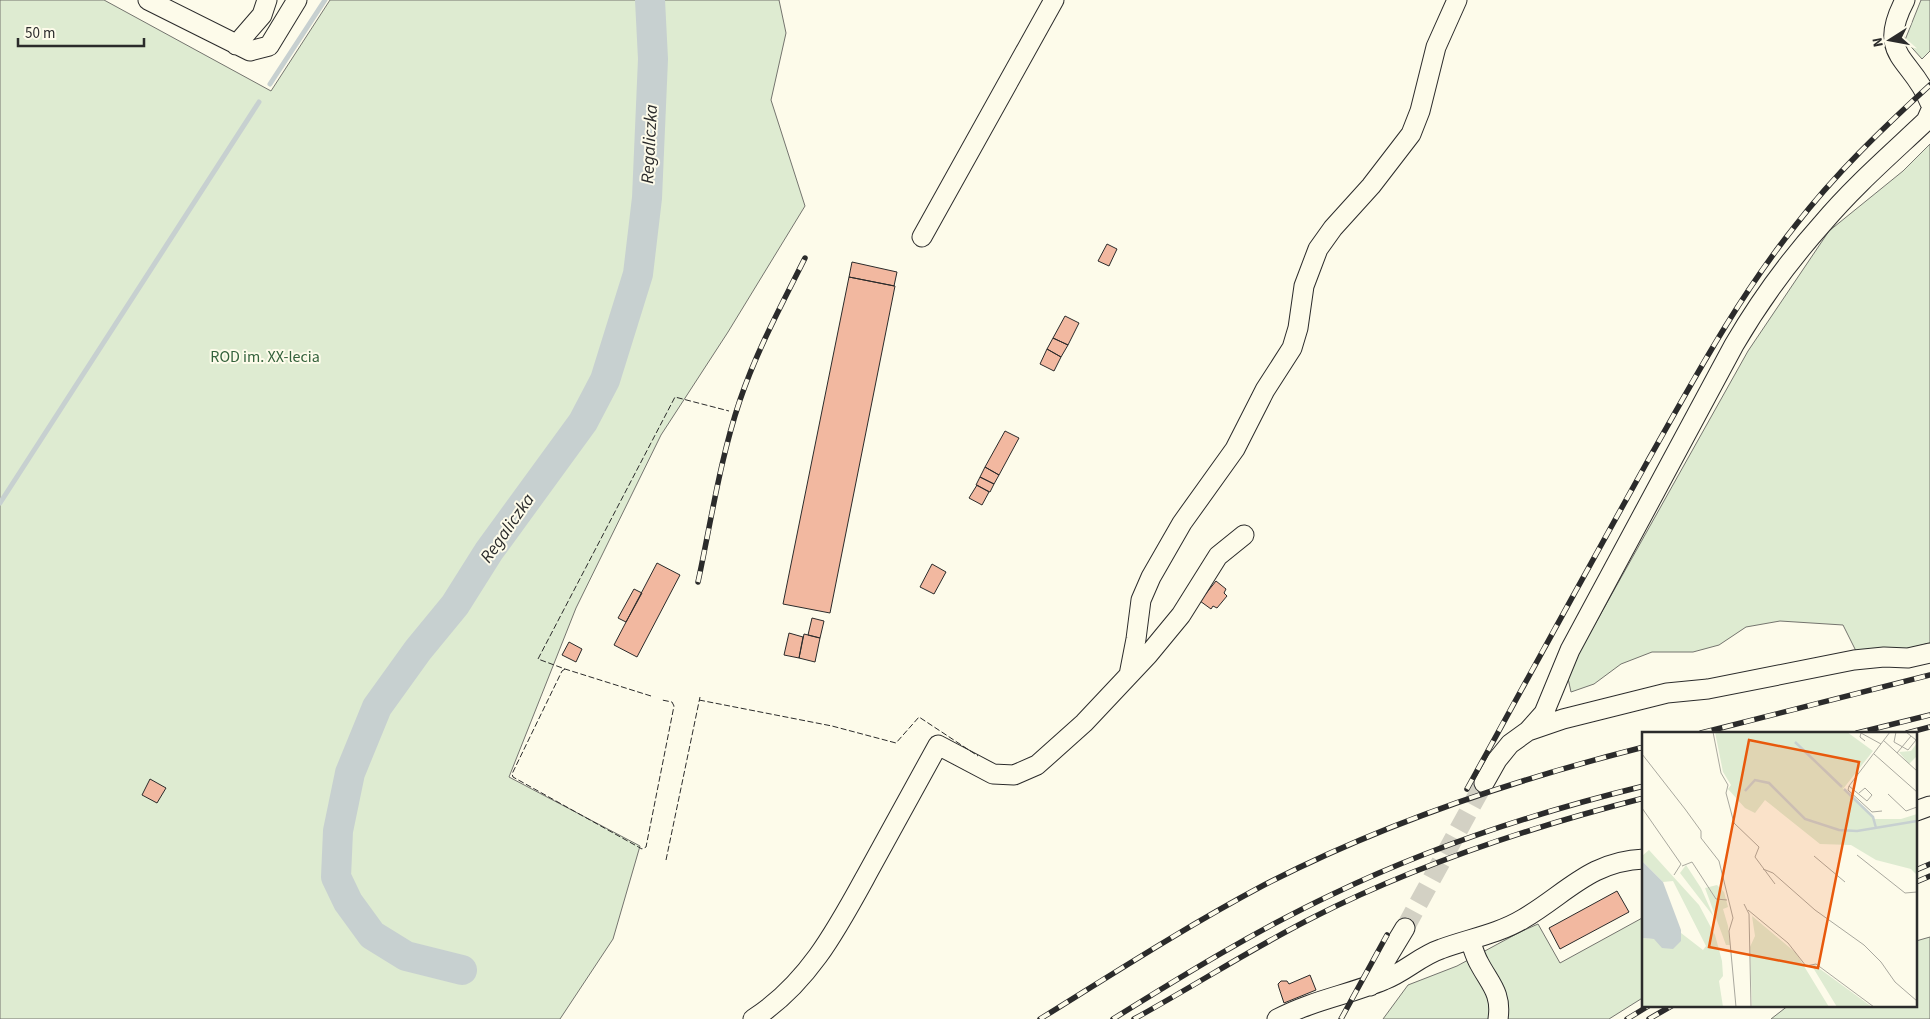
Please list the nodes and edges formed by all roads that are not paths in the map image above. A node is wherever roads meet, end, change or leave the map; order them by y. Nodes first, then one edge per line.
1 (148, 0) edge
2 (267, 0) edge
3 (297, 0) edge
4 (1054, 0) edge
5 (1457, 0) edge
6 (1905, 0) edge
7 (236, 45) junction
8 (1930, 103) edge
9 (1930, 112) edge
10 (922, 237) dead end
11 (1244, 535) dead end
12 (1930, 653) edge
13 (1129, 675) junction
14 (1528, 732) junction
15 (1484, 784) tunnel mouth
16 (1930, 806) edge
17 (1918, 810) edge
18 (1642, 859) edge
19 (1405, 928) tunnel mouth
20 (1470, 940) junction
21 (1370, 986) junction
22 (753, 1019) edge
23 (1277, 1019) edge
24 (1498, 1019) edge

1 - 7 street
2 - 7 street
3 - 7 street
4 - 10 street
5 - 13 street
6 - 8 street
9 - 14 street
11 - 13 street
12 - 14 street
13 - 22 street
14 - 15 street
16 - 17 street
18 - 20 street
19 - 21 street
20 - 21 street
20 - 24 street
21 - 23 street

